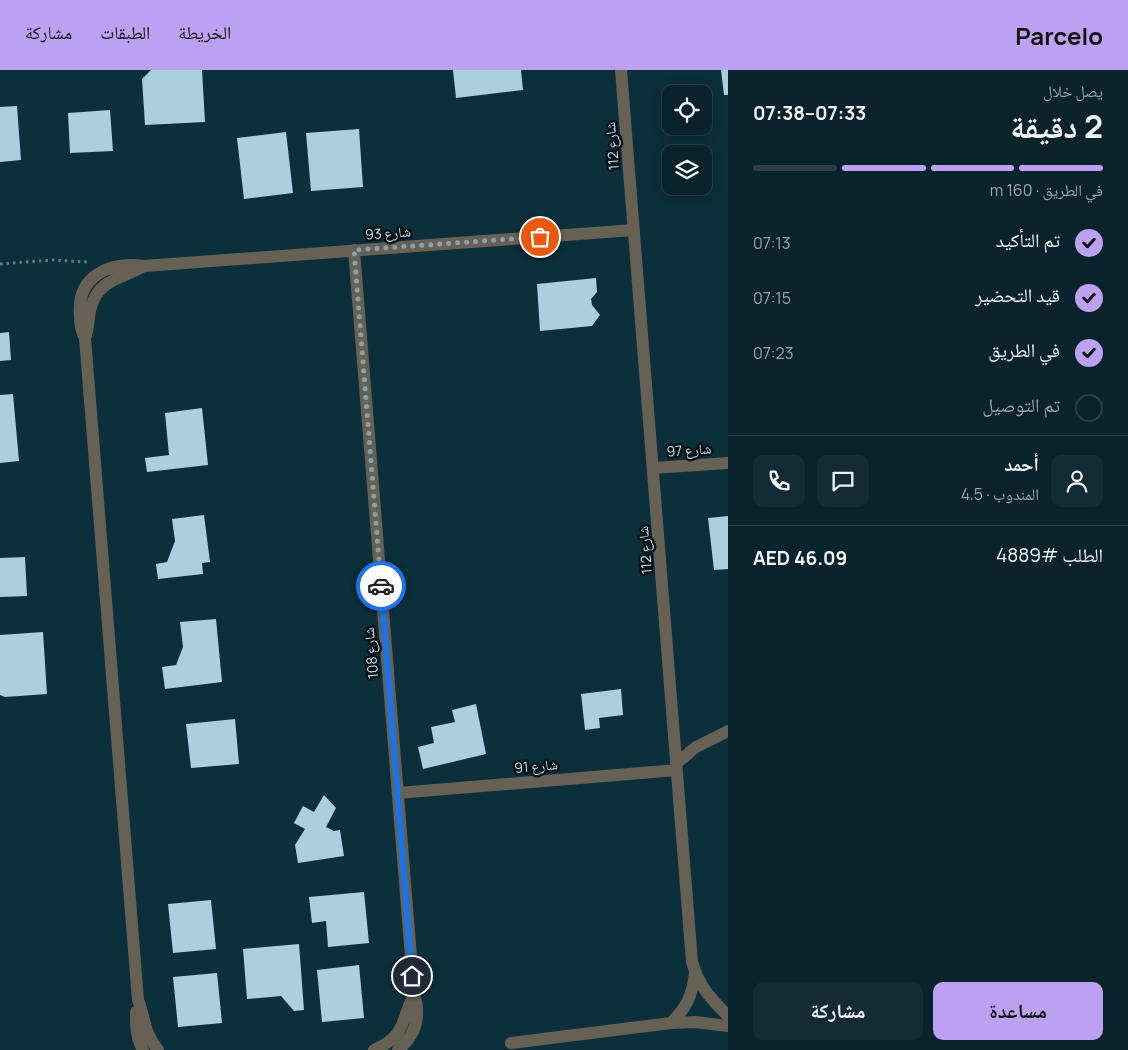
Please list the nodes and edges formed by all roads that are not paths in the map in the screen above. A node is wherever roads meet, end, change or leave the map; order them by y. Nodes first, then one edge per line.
1 (621, 70) edge
2 (634, 230) junction
3 (354, 250) junction
4 (144, 266) junction
5 (85, 338) junction
6 (728, 463) edge
7 (653, 468) junction
8 (728, 731) edge
9 (677, 766) junction
10 (398, 793) junction
11 (695, 972) junction
12 (414, 994) junction
13 (138, 1000) junction
14 (728, 1016) edge
15 (671, 1023) junction
16 (728, 1026) edge
17 (512, 1043) dead end
18 (143, 1050) edge
19 (158, 1050) edge
20 (374, 1050) edge
21 (398, 1050) edge

1 - 2 street, شارع 112
2 - 3 street, شارع 93
2 - 7 street, شارع 112
3 - 4 street, شارع 93
3 - 10 street, شارع 108
4 - 5 street, شارع 93
4 - 5 street, شارع 93
5 - 13 street
6 - 7 street, شارع 97
7 - 9 street, شارع 112
8 - 9 street
9 - 10 street, شارع 91
9 - 11 street, شارع 112
10 - 12 street, شارع 108
11 - 14 street, شارع 112
11 - 15 street
12 - 20 street, شارع 108
12 - 21 street, شارع 108
13 - 18 street
13 - 19 street
15 - 16 street
15 - 17 street

